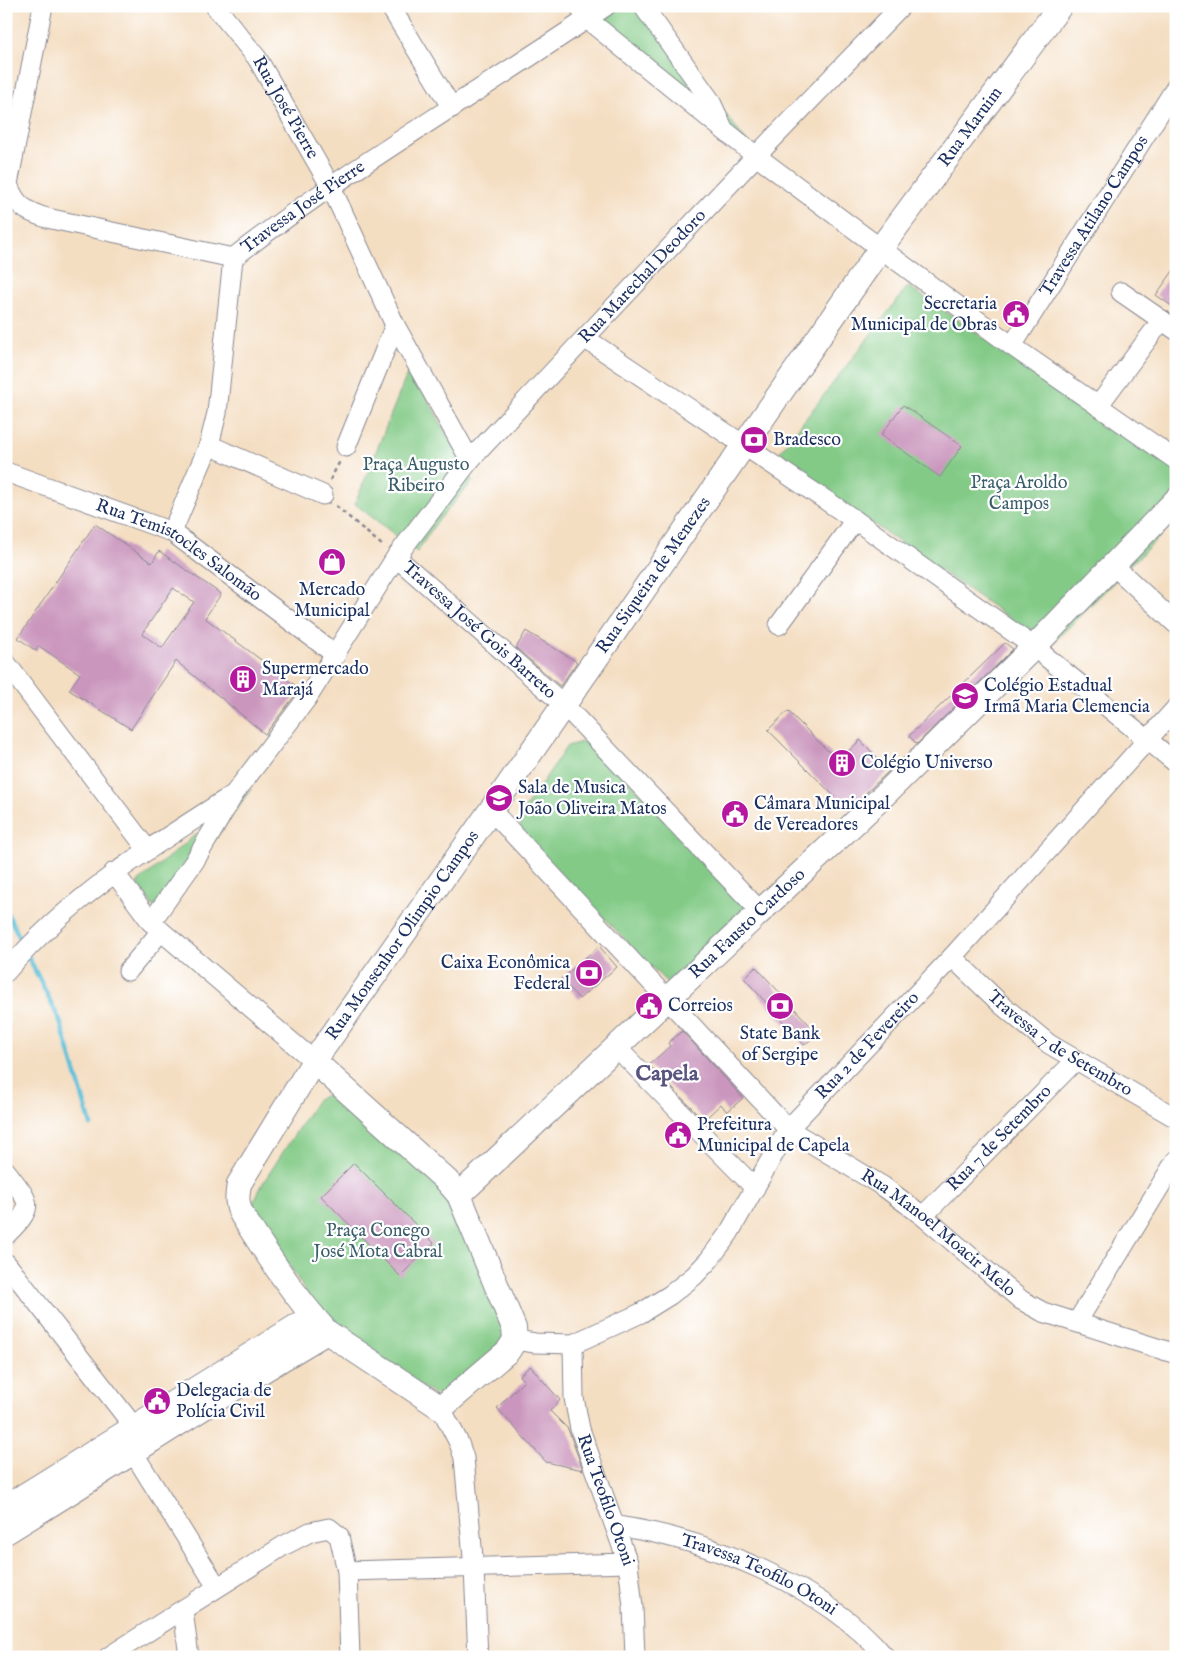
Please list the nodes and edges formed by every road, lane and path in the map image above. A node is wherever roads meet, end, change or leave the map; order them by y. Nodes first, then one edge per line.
1 (42, 6) edge
2 (214, 6) edge
3 (390, 6) edge
4 (606, 6) edge
5 (643, 6) edge
6 (901, 6) edge
7 (1060, 6) edge
8 (583, 13) edge
9 (1176, 87) edge
10 (452, 108) junction
11 (723, 130) junction
12 (756, 156) junction
13 (331, 187) junction
14 (880, 249) junction
15 (232, 258) junction
16 (1121, 292) dead end
17 (395, 325) junction
18 (1169, 325) edge
19 (586, 339) junction
20 (1012, 346) junction
21 (1098, 406) junction
22 (209, 445) junction
23 (743, 446) junction
24 (346, 447) joint
25 (470, 460) junction
26 (1176, 460) edge
27 (6, 472) edge
28 (323, 494) junction
29 (1176, 500) edge
30 (855, 520) junction
31 (172, 532) junction
32 (396, 557) junction
33 (1113, 565) junction
34 (1176, 624) edge
35 (779, 625) dead end
36 (1034, 647) junction
37 (336, 655) junction
38 (6, 663) edge
39 (564, 705) junction
40 (1176, 708) edge
41 (1147, 740) junction
42 (1176, 763) edge
43 (234, 794) junction
44 (491, 810) junction
45 (147, 849) junction
46 (114, 872) junction
47 (761, 912) junction
48 (156, 926) junction
49 (952, 957) junction
50 (128, 971) dead end
51 (6, 972) edge
52 (666, 1000) junction
53 (616, 1047) junction
54 (314, 1061) junction
55 (1076, 1061) junction
56 (1176, 1118) edge
57 (788, 1129) junction
58 (1176, 1160) edge
59 (6, 1171) edge
60 (755, 1188) junction
61 (459, 1195) junction
62 (923, 1216) junction
63 (6, 1235) edge
64 (6, 1263) edge
65 (1077, 1322) junction
66 (320, 1324) junction
67 (515, 1340) junction
68 (573, 1344) junction
69 (1176, 1354) edge
70 (441, 1408) junction
71 (134, 1440) junction
72 (6, 1507) edge
73 (617, 1526) junction
74 (6, 1532) edge
75 (628, 1563) junction
76 (474, 1569) junction
77 (346, 1571) junction
78 (216, 1587) junction
79 (183, 1610) junction
80 (108, 1657) edge
81 (189, 1657) edge
82 (350, 1657) edge
83 (478, 1657) edge
84 (635, 1657) edge
85 (885, 1657) edge

1 - 15 street
2 - 13 street, Rua José Pierre
3 - 10 street
4 - 8 street, Travessa José Pierre
5 - 11 street
6 - 12 street, Rua Marechal Deodoro
7 - 14 main road, Rua Maruim
8 - 10 street, Travessa José Pierre
8 - 11 street
9 - 20 street, Travessa Atilano Campos
10 - 13 street, Travessa José Pierre
11 - 12 street
12 - 14 street
12 - 19 street, Rua Marechal Deodoro
13 - 15 street, Travessa José Pierre
13 - 17 street, Rua José Pierre
14 - 20 street
14 - 23 main road
15 - 22 street, Travessa José Pierre
16 - 18 street
17 - 24 street
17 - 25 street
18 - 21 street
19 - 23 street
19 - 25 street, Rua Marechal Deodoro
20 - 21 street
21 - 26 street
22 - 28 street
22 - 31 street, Travessa José Pierre
23 - 30 street
23 - 39 main road, Rua Siqueira de Menezes
24 - 28 path
25 - 32 street, Rua Marechal Deodoro
27 - 31 street, Rua Temistocles Salomão
28 - 32 path
29 - 33 main road
30 - 35 street
30 - 36 street
31 - 37 street, Rua Temistocles Salomão
32 - 37 street, Rua Marechal Deodoro
32 - 39 street, Travessa José Gois Barreto
33 - 34 street
33 - 36 main road
36 - 41 street
36 - 47 main road, Rua Fausto Cardoso
37 - 43 street, Rua Marechal Deodoro
38 - 45 street
39 - 44 main road, Rua Siqueira de Menezes
39 - 47 street, Travessa José Gois Barreto
40 - 41 street, Rua 2 de Fevereiro
41 - 42 street
41 - 49 street, Rua 2 de Fevereiro
43 - 45 street
43 - 48 street
44 - 52 street, Rua Manoel Moacir Melo
44 - 54 main road, Rua Monsenhor Olimpio Campos
45 - 46 street
46 - 48 street
46 - 51 street
47 - 52 main road, Rua Fausto Cardoso
48 - 50 street
48 - 54 street
49 - 55 street, Travessa 7 de Setembro
49 - 57 street, Rua 2 de Fevereiro
52 - 53 main road, Rua Fausto Cardoso
52 - 57 street, Rua Manoel Moacir Melo
53 - 60 street
53 - 61 main road, Rua Fausto Cardoso
54 - 61 main road
54 - 66 main road
55 - 56 street, Travessa 7 de Setembro
55 - 62 street, Rua 7 de Setembro
57 - 60 street, Rua 2 de Fevereiro
57 - 62 street, Rua Manoel Moacir Melo
58 - 65 street
59 - 63 street
60 - 68 street, Rua 2 de Fevereiro
61 - 67 main road
62 - 65 street, Rua Manoel Moacir Melo
64 - 71 street
65 - 69 street, Rua Manoel Moacir Melo
66 - 70 main road
66 - 71 main road
67 - 68 street, Rua 2 de Fevereiro
67 - 70 main road
68 - 73 street, Rua Teofilo Otoni
70 - 76 street
71 - 72 main road
71 - 74 main road
71 - 78 street
73 - 75 street, Rua Teofilo Otoni
73 - 85 street, Travessa Teofilo Otoni
75 - 76 street
75 - 84 street, Rua Teofilo Otoni
76 - 77 street
76 - 83 street
77 - 78 street
77 - 82 street
78 - 79 street
79 - 80 street
79 - 81 street

